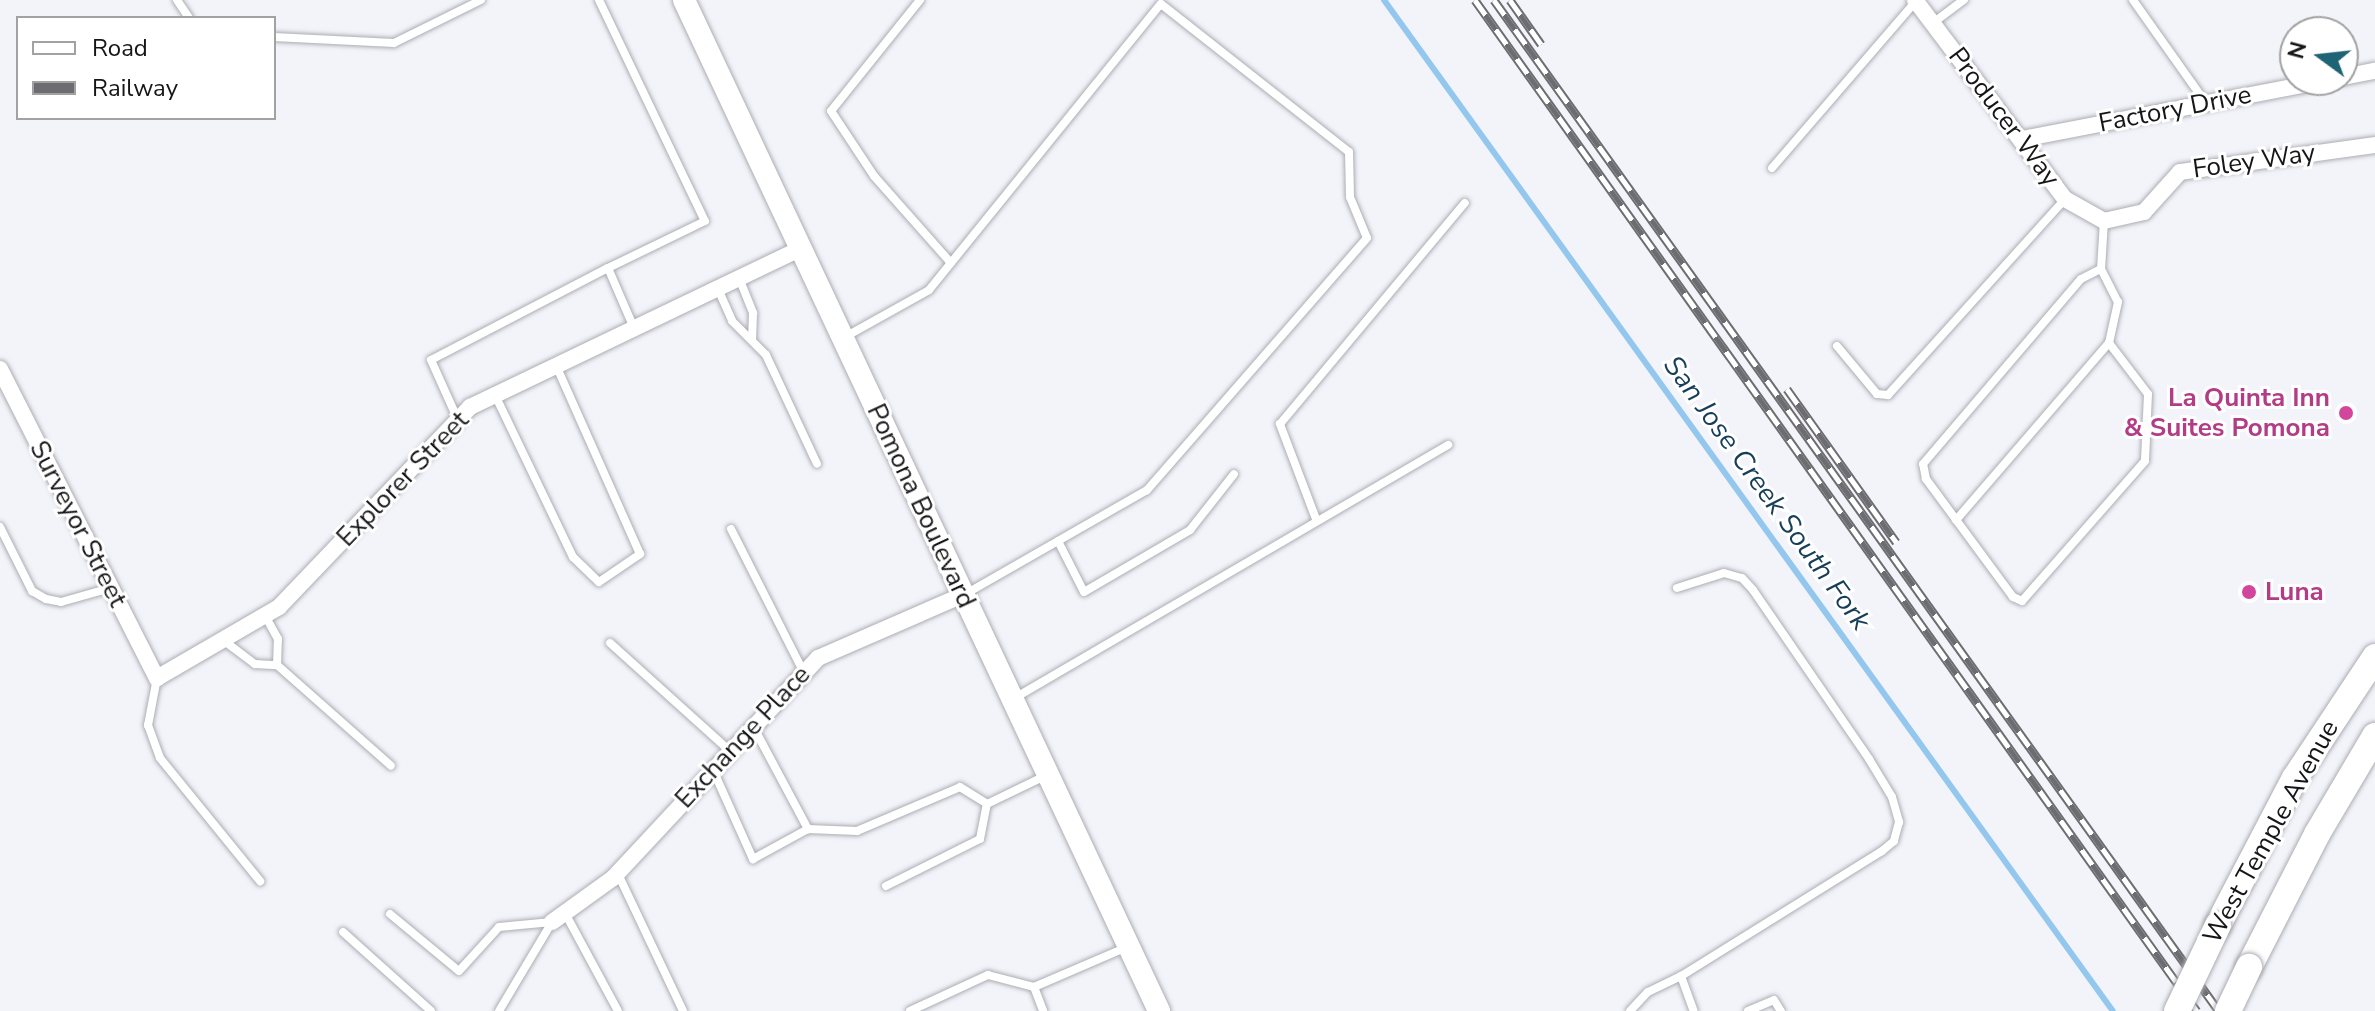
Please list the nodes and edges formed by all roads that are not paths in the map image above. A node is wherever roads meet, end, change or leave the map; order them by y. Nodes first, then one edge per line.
1 (481, 0) edge
2 (599, 0) edge
3 (684, 0) edge
4 (920, 0) edge
5 (1916, 0) edge
6 (1964, 0) edge
7 (2133, 0) edge
8 (1160, 2) edge
9 (1933, 23) junction
10 (276, 37) edge
11 (2279, 89) edge
12 (2207, 103) junction
13 (2022, 139) junction
14 (2375, 145) edge
15 (1772, 168) dead end
16 (2065, 199) junction
17 (1465, 203) dead end
18 (2104, 221) junction
19 (800, 249) junction
20 (951, 263) junction
21 (608, 268) junction
22 (2101, 269) junction
23 (739, 278) junction
24 (718, 288) junction
25 (634, 328) junction
26 (842, 338) junction
27 (752, 340) junction
28 (2109, 343) junction
29 (1837, 346) dead end
30 (556, 365) junction
31 (0, 369) edge
32 (496, 397) junction
33 (458, 420) junction
34 (1448, 445) dead end
35 (817, 464) dead end
36 (1234, 474) dead end
37 (1316, 519) junction
38 (1956, 520) junction
39 (0, 527) edge
40 (731, 529) dead end
41 (1058, 541) junction
42 (111, 587) junction
43 (1677, 588) dead end
44 (963, 595) junction
45 (265, 615) junction
46 (223, 640) junction
47 (610, 643) dead end
48 (2375, 657) edge
49 (277, 665) junction
50 (803, 671) junction
51 (157, 678) junction
52 (1012, 699) junction
53 (752, 725) junction
54 (2375, 736) edge
55 (729, 750) junction
56 (391, 766) dead end
57 (712, 769) junction
58 (1048, 775) junction
59 (987, 804) junction
60 (808, 829) junction
61 (617, 873) junction
62 (260, 881) dead end
63 (886, 886) dead end
64 (390, 914) dead end
65 (558, 917) junction
66 (343, 932) dead end
67 (1128, 946) junction
68 (1681, 976) junction
69 (1034, 987) junction
70 (431, 1011) edge
71 (499, 1011) edge
72 (618, 1011) edge
73 (683, 1011) edge
74 (910, 1011) edge
75 (1043, 1011) edge
76 (1159, 1011) edge
77 (1630, 1011) edge
78 (1694, 1011) edge
79 (1748, 1011) edge
80 (1781, 1011) edge
81 (2177, 1011) edge
82 (2228, 1011) edge

1 - 10 lane
2 - 21 lane
3 - 19 street, Pomona Boulevard
4 - 20 lane
5 - 9 street, Producer Way
5 - 15 lane
6 - 9 lane
7 - 12 lane
8 - 20 lane
8 - 41 lane
9 - 13 street, Producer Way
11 - 12 street, Factory Drive
12 - 13 street, Factory Drive
13 - 16 street, Producer Way
14 - 18 street, Foley Way
16 - 18 street, Producer Way
16 - 29 lane
17 - 37 lane
18 - 22 lane
19 - 23 street, Explorer Street
19 - 26 street, Pomona Boulevard
20 - 26 lane
21 - 25 lane
21 - 33 lane
22 - 28 lane
22 - 38 lane
23 - 24 street, Explorer Street
23 - 27 lane
24 - 25 street, Explorer Street
24 - 27 lane
25 - 30 street, Explorer Street
26 - 44 street, Pomona Boulevard
27 - 35 lane
28 - 38 lane
28 - 38 lane
30 - 32 street, Explorer Street
30 - 32 lane
31 - 42 street, Surveyor Street
32 - 33 street, Explorer Street
33 - 45 street, Explorer Street
34 - 37 lane
36 - 41 lane
37 - 52 lane
39 - 42 lane
40 - 50 lane
41 - 44 lane
42 - 51 street, Surveyor Street
43 - 68 lane
44 - 50 street, Exchange Place
44 - 52 street, Pomona Boulevard
45 - 46 street, Explorer Street
45 - 49 lane
46 - 49 lane
46 - 51 street, Explorer Street
47 - 55 lane
48 - 81 main road, West Temple Avenue, bridge
49 - 56 lane
50 - 53 street, Exchange Place
51 - 62 lane
52 - 58 street, Pomona Boulevard
53 - 55 street, Exchange Place
53 - 60 lane
54 - 82 main road, West Temple Avenue, bridge
55 - 57 street, Exchange Place
57 - 60 lane
57 - 61 street, Exchange Place
58 - 59 lane
58 - 67 street, Pomona Boulevard
59 - 60 lane
59 - 63 lane
61 - 65 street, Exchange Place
61 - 73 lane
64 - 65 lane
65 - 71 lane
65 - 72 lane
66 - 70 lane
67 - 69 lane
67 - 76 street, Pomona Boulevard
68 - 77 lane
68 - 78 lane
69 - 74 lane
69 - 75 lane
79 - 80 lane

